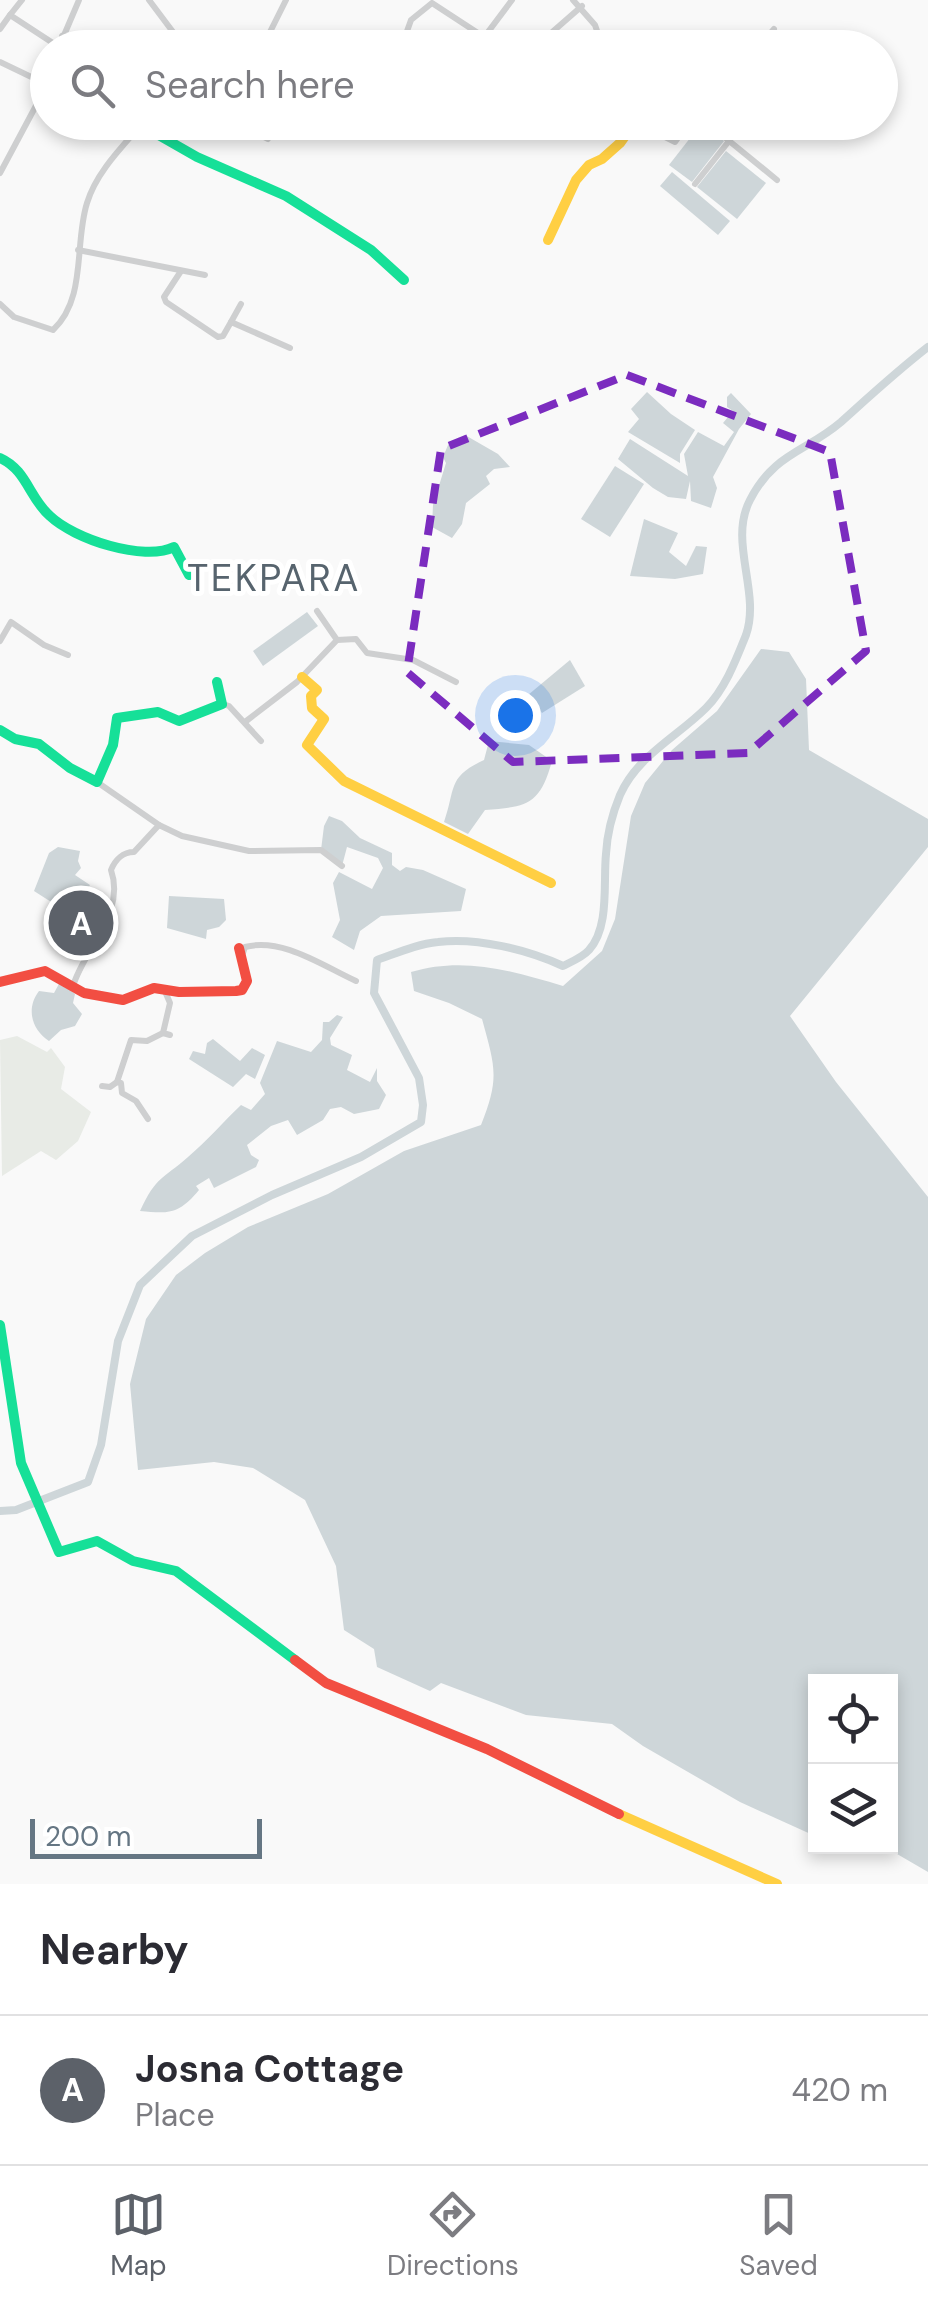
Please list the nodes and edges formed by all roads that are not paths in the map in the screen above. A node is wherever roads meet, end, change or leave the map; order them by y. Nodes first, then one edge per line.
1 (22, 0) edge
2 (79, 0) edge
3 (148, 0) edge
4 (286, 0) edge
5 (512, 0) edge
6 (573, 0) edge
7 (582, 6) junction
8 (10, 15) junction
9 (0, 29) edge
10 (33, 30) edge
11 (65, 30) edge
12 (171, 30) edge
13 (271, 30) edge
14 (408, 30) edge
15 (473, 30) edge
16 (489, 30) edge
17 (555, 30) edge
18 (597, 30) edge
19 (0, 62) edge
20 (30, 77) edge
21 (30, 117) edge
22 (127, 140) edge
23 (166, 140) edge
24 (622, 140) edge
25 (729, 141) joint
26 (0, 173) edge
27 (777, 180) dead end
28 (696, 184) dead end
29 (548, 240) dead end
30 (78, 250) junction
31 (182, 271) junction
32 (204, 275) dead end
33 (404, 280) dead end
34 (0, 304) edge
35 (241, 304) dead end
36 (232, 322) junction
37 (290, 348) dead end
38 (0, 458) edge
39 (189, 575) dead end
40 (318, 611) dead end
41 (337, 640) junction
42 (0, 641) edge
43 (68, 655) dead end
44 (302, 677) junction
45 (216, 682) dead end
46 (456, 682) dead end
47 (222, 704) junction
48 (245, 722) junction
49 (0, 730) edge
50 (261, 741) dead end
51 (97, 782) junction
52 (160, 825) junction
53 (342, 866) dead end
54 (551, 882) dead end
55 (88, 910) dead end
56 (106, 923) junction
57 (240, 953) joint
58 (356, 981) dead end
59 (0, 982) edge
60 (73, 986) junction
61 (163, 988) junction
62 (116, 1082) junction
63 (102, 1086) dead end
64 (148, 1119) dead end
65 (0, 1325) edge
66 (777, 1884) edge

1 - 8 street
2 - 11 street
3 - 12 street
4 - 13 street
5 - 16 street
6 - 7 street
7 - 17 street
7 - 18 street
8 - 9 street
8 - 10 street
14 - 15 street
19 - 20 street
21 - 26 street
22 - 30 street
23 - 33 street
24 - 29 street
25 - 27 street
25 - 28 street
30 - 31 street
30 - 34 street
31 - 32 street
31 - 36 street
35 - 36 street
36 - 37 street
38 - 39 street
40 - 41 street
41 - 44 street
41 - 46 street
42 - 43 street
44 - 48 street
44 - 54 street
45 - 47 street
47 - 48 street
47 - 51 street
48 - 50 street
49 - 51 street
51 - 52 street
52 - 53 street
52 - 56 street
55 - 56 street
56 - 60 street
57 - 58 street
57 - 61 street
59 - 60 street
60 - 61 street
61 - 62 street
62 - 63 street
62 - 64 street
65 - 66 street

